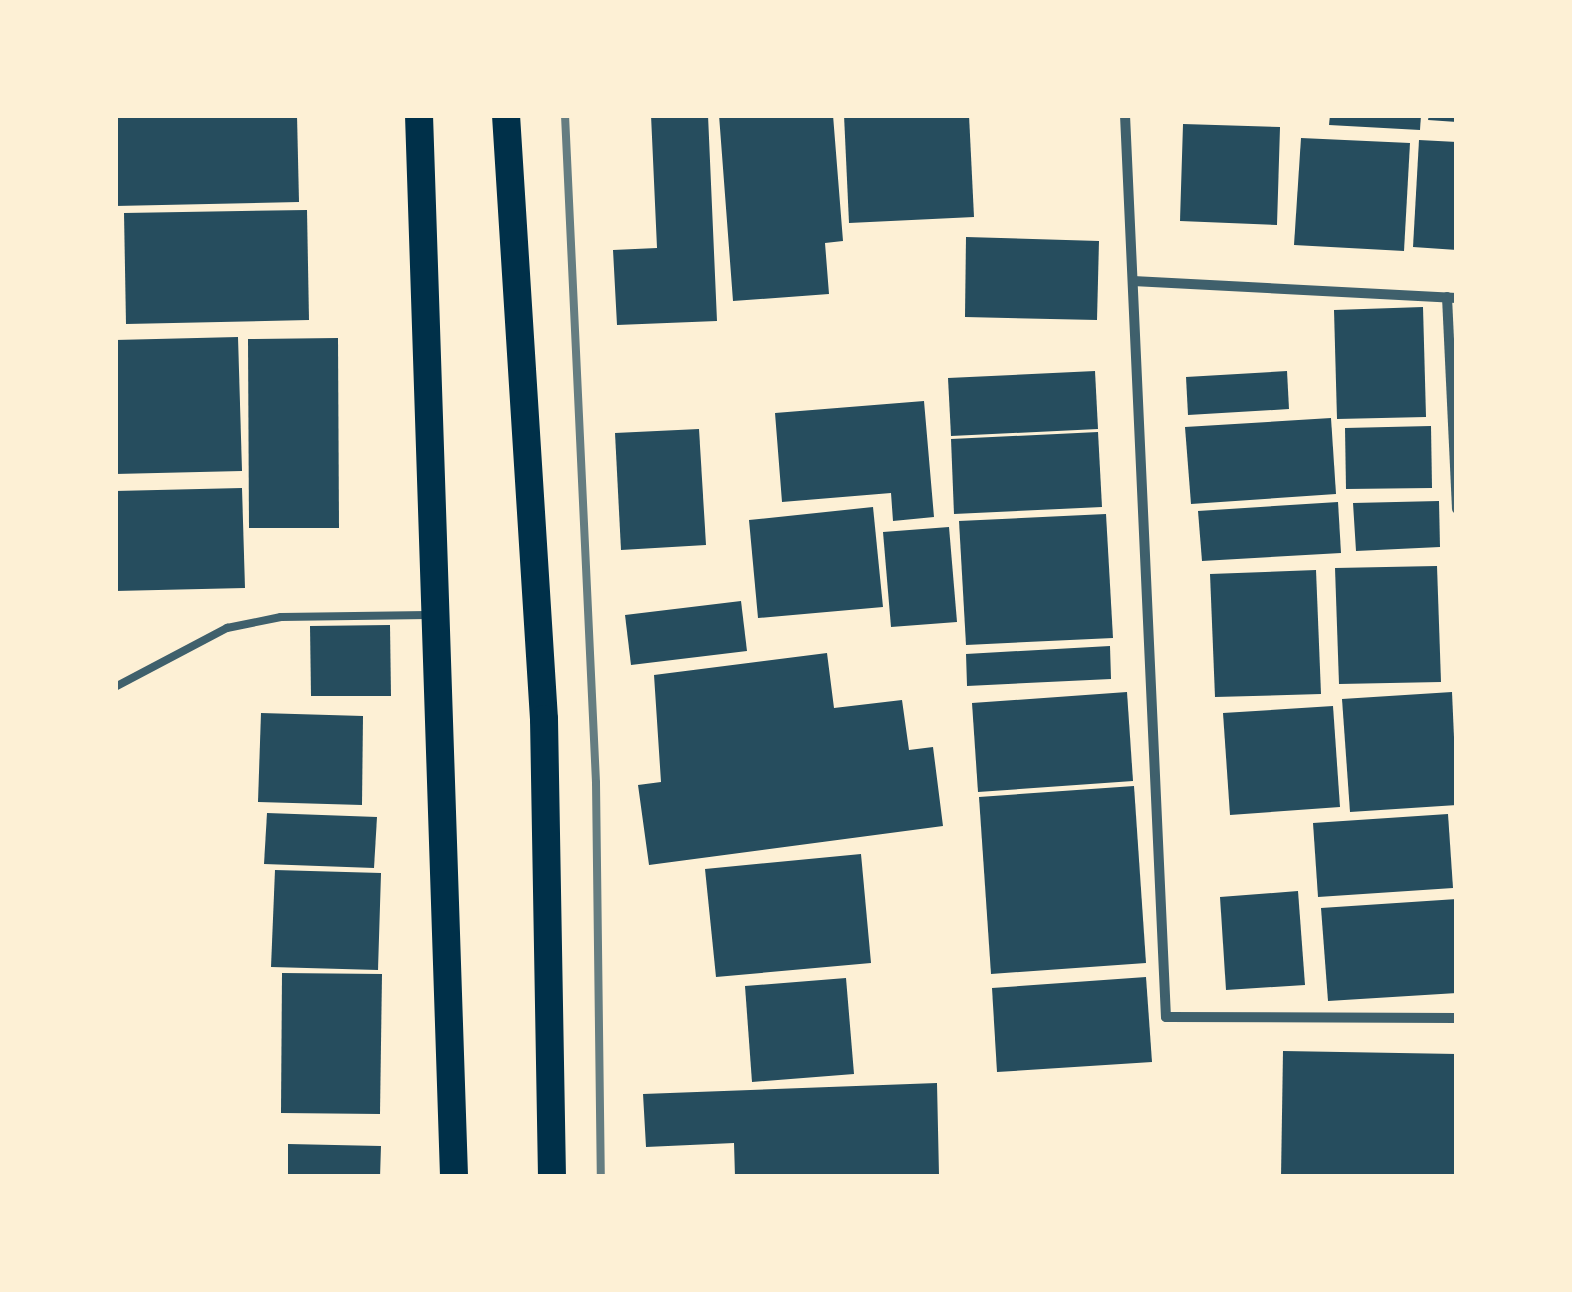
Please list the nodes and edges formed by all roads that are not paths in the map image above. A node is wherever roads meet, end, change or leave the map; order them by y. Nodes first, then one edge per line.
1 (420, 115) edge
2 (506, 115) edge
3 (1124, 115) edge
4 (1133, 282) junction
5 (1452, 298) edge
6 (1457, 509) edge
7 (432, 615) junction
8 (115, 687) edge
9 (1457, 1018) edge
10 (454, 1177) edge
11 (552, 1177) edge

1 - 7 highway
2 - 11 highway
3 - 4 street
4 - 5 street
4 - 9 street
5 - 6 street
7 - 8 lane
7 - 10 highway

